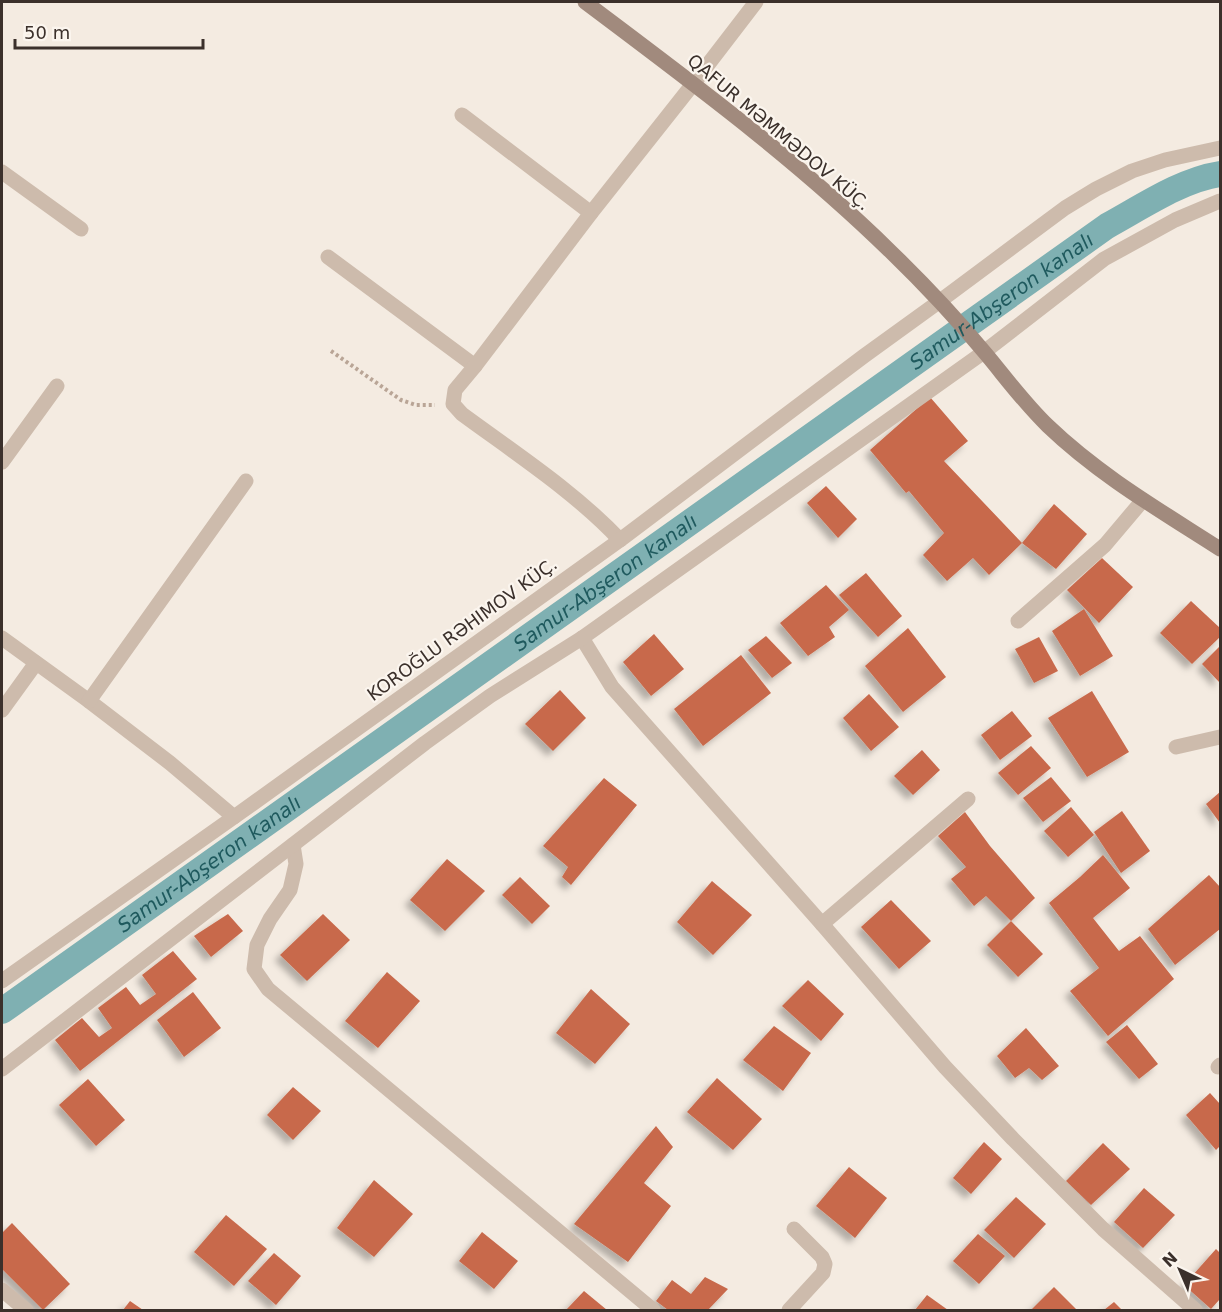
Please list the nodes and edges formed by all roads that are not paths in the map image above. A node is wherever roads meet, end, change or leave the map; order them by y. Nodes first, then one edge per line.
1 (585, 2) edge
2 (756, 2) edge
3 (693, 84) junction
4 (462, 115) dead end
5 (1220, 145) edge
6 (2, 172) edge
7 (1221, 201) edge
8 (591, 213) junction
9 (81, 229) dead end
10 (328, 257) dead end
11 (940, 302) junction
12 (984, 352) junction
13 (475, 366) junction
14 (57, 386) dead end
15 (2, 462) edge
16 (246, 481) dead end
17 (1143, 500) junction
18 (620, 540) junction
19 (1221, 549) edge
20 (1018, 621) dead end
21 (2, 638) edge
22 (582, 638) junction
23 (36, 663) junction
24 (89, 701) junction
25 (2, 710) edge
26 (1221, 737) edge
27 (1176, 747) dead end
28 (968, 799) dead end
29 (234, 817) junction
30 (292, 845) junction
31 (822, 924) junction
32 (2, 981) edge
33 (2, 1069) edge
34 (794, 1229) dead end
35 (2, 1290) edge
36 (26, 1311) edge
37 (653, 1311) edge
38 (789, 1311) edge
39 (1195, 1311) edge

1 - 3 street, QAFUR MƏMMƏDOV KÜÇ.
2 - 3 street
3 - 8 street
3 - 11 street, QAFUR MƏMMƏDOV KÜÇ.
4 - 8 street
5 - 11 street, KOROĞLU RƏHIMOV KÜÇ.
6 - 9 street
7 - 12 street
8 - 13 street
10 - 13 street
11 - 12 street, QAFUR MƏMMƏDOV KÜÇ.
11 - 18 street, KOROĞLU RƏHIMOV KÜÇ.
12 - 17 street
12 - 22 street
13 - 18 street
14 - 15 street
16 - 24 street
17 - 19 street
17 - 20 street
18 - 29 street, KOROĞLU RƏHIMOV KÜÇ.
21 - 23 street
22 - 30 street
22 - 31 street
23 - 24 street
23 - 25 street
24 - 29 street
26 - 27 street
28 - 31 street
29 - 32 street, KOROĞLU RƏHIMOV KÜÇ.
30 - 33 street
30 - 37 street
31 - 39 street
34 - 38 street
35 - 36 street

